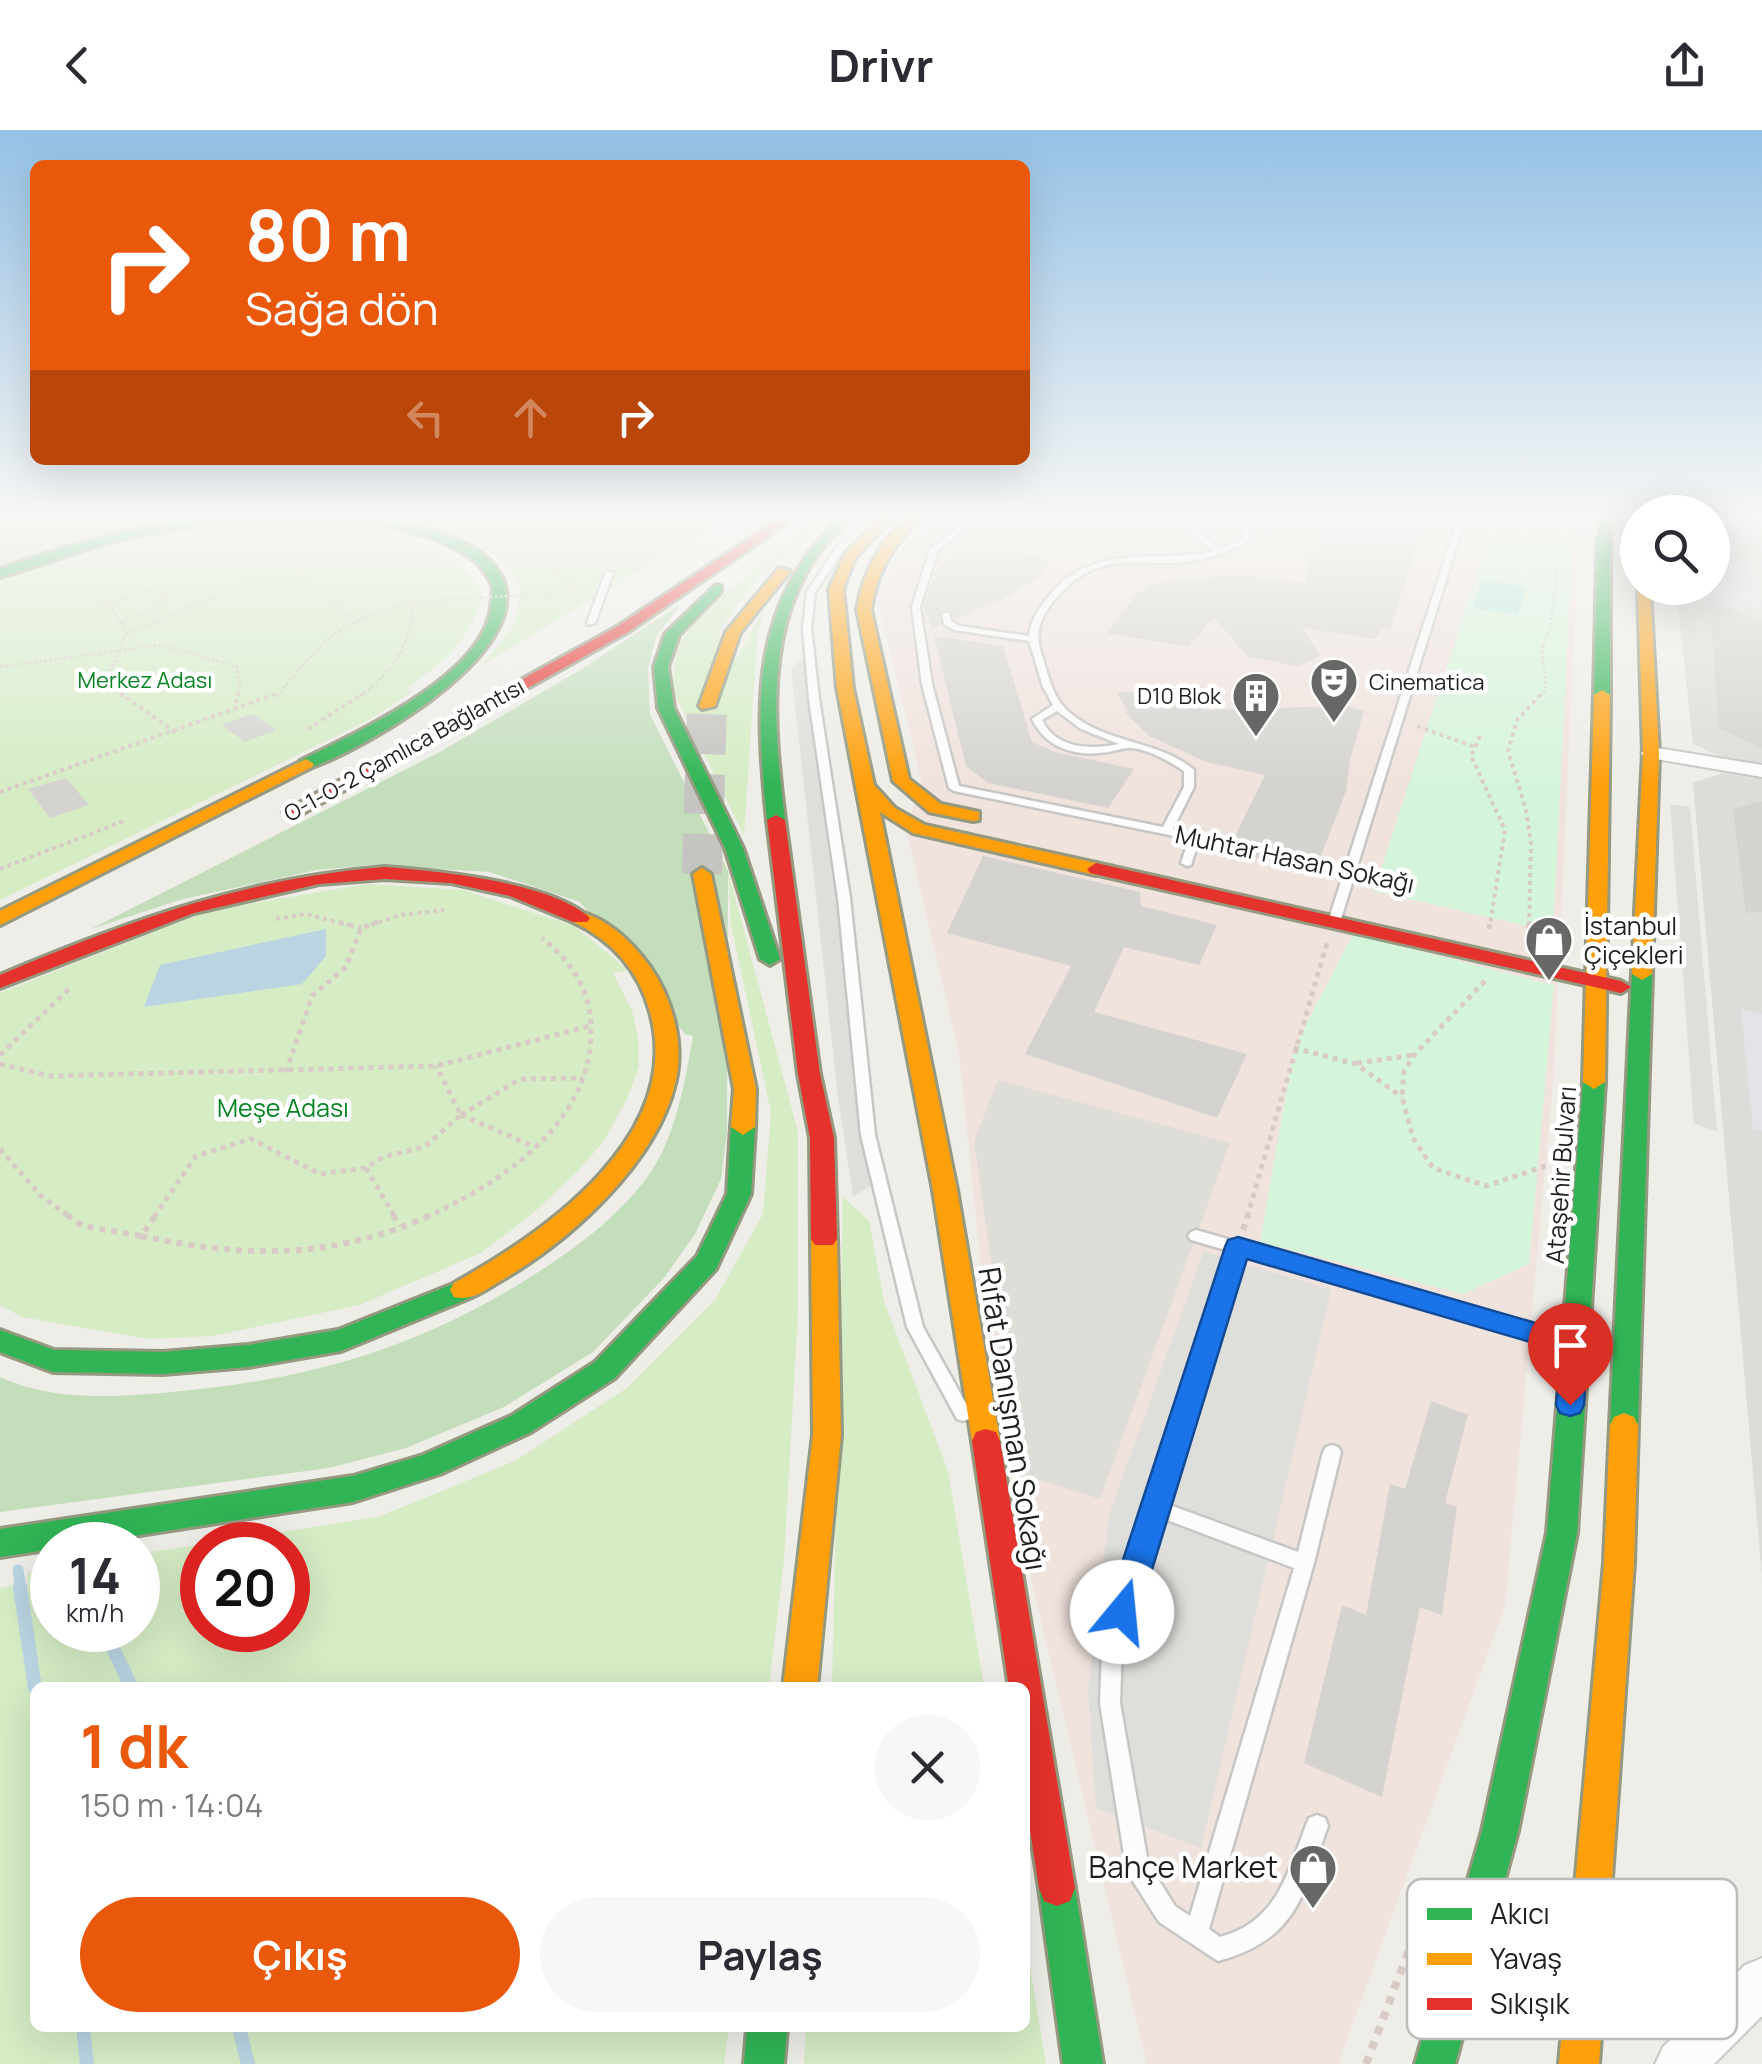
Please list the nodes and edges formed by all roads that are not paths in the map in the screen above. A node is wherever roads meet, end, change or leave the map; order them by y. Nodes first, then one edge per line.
1 (501, 605) edge
2 (598, 605) edge
3 (619, 605) edge
4 (658, 605) edge
5 (699, 605) edge
6 (756, 605) edge
7 (784, 605) edge
8 (810, 605) edge
9 (838, 605) edge
10 (864, 605) edge
11 (916, 605) edge
12 (1044, 605) edge
13 (1435, 605) edge
14 (1604, 605) edge
15 (1644, 605) edge
16 (946, 614) dead end
17 (591, 623) junction
18 (1032, 640) junction
19 (707, 706) tunnel mouth
20 (1058, 706) junction
21 (1603, 738) junction
22 (1124, 746) junction
23 (1651, 753) junction
24 (1762, 772) edge
25 (866, 786) junction
26 (936, 808) junction
27 (896, 819) junction
28 (994, 821) dead end
29 (264, 827) dead end
30 (1168, 831) junction
31 (876, 837) junction
32 (1187, 864) dead end
33 (702, 874) tunnel mouth
34 (0, 921) edge
35 (1334, 922) junction
36 (1530, 938) road end
37 (1597, 951) junction
38 (1642, 960) junction
39 (0, 982) edge
40 (1597, 982) junction
41 (1641, 992) junction
42 (809, 1074) junction
43 (1196, 1236) dead end
44 (1238, 1247) junction
45 (0, 1342) edge
46 (1575, 1345) junction
47 (1332, 1452) dead end
48 (986, 1456) junction
49 (1154, 1507) junction
50 (0, 1543) edge
51 (1305, 1564) junction
52 (801, 1682) edge
53 (1026, 1682) edge
54 (1030, 1708) edge
55 (1317, 1826) dead end
56 (1486, 1879) edge
57 (1594, 1879) edge
58 (1196, 1934) junction
59 (1762, 1982) edge
60 (1737, 2007) edge
61 (766, 2032) edge
62 (1441, 2039) edge
63 (1581, 2039) edge
64 (1705, 2039) edge
65 (764, 2064) edge
66 (1084, 2064) edge
67 (1434, 2064) edge
68 (1579, 2064) edge
69 (1680, 2064) edge

1 - 34 main road
2 - 17 lane
3 - 17 main road, O-1-O-2 Çamlıca Bağlantısı
4 - 29 main road, O-1-O-2 Çamlıca Bağlantısı
5 - 42 main road
6 - 19 main road
7 - 42 main road
8 - 48 lane
9 - 25 main road, Rıfat Danışman Sokağı
10 - 26 main road
11 - 30 lane
12 - 18 lane
13 - 35 lane
14 - 21 main road, Ataşehir Bulvarı
15 - 23 main road
16 - 18 lane
17 - 34 main road, O-1-O-2 Çamlıca Bağlantısı
18 - 20 lane
20 - 22 lane
20 - 22 lane
21 - 23 main road
21 - 37 main road, Ataşehir Bulvarı
22 - 30 lane
23 - 24 street
23 - 38 main road
25 - 27 main road, Rıfat Danışman Sokağı
25 - 31 main road, Rıfat Danışman Sokağı
26 - 27 main road
26 - 28 main road
27 - 31 main road
27 - 35 main road, Muhtar Hasan Sokağı
30 - 32 lane
31 - 48 main road, Rıfat Danışman Sokağı
33 - 50 main road
35 - 40 main road, Muhtar Hasan Sokağı
36 - 37 main road
37 - 38 main road
37 - 40 main road, Ataşehir Bulvarı
38 - 41 main road
39 - 45 main road
40 - 41 main road, Muhtar Hasan Sokağı
40 - 46 main road, Ataşehir Bulvarı
41 - 57 main road
42 - 52 main road
43 - 44 lane
44 - 46 lane
44 - 49 lane
46 - 56 main road, Ataşehir Bulvarı
47 - 51 lane
48 - 53 main road, Rıfat Danışman Sokağı
49 - 51 lane
49 - 58 lane
51 - 58 lane
54 - 66 main road, Rıfat Danışman Sokağı
55 - 58 lane
59 - 60 street
61 - 65 main road
62 - 67 main road, Ataşehir Bulvarı
63 - 68 main road
64 - 69 street

